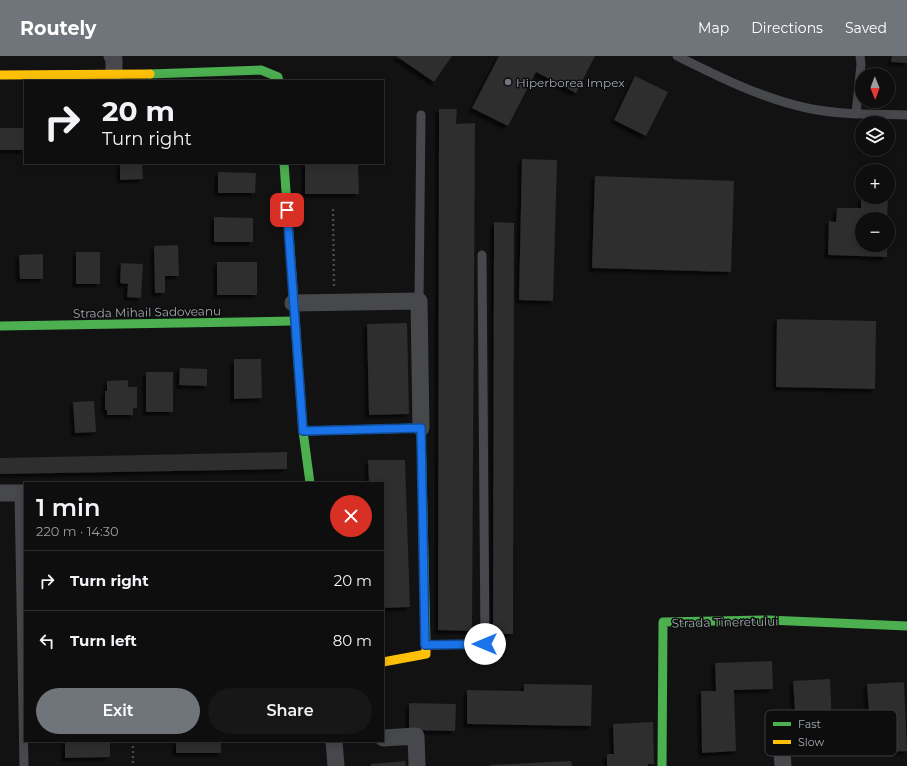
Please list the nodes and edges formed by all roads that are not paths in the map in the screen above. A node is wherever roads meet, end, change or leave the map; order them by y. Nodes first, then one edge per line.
1 (112, 56) edge
2 (678, 56) edge
3 (860, 56) edge
4 (0, 75) edge
5 (114, 75) junction
6 (278, 79) edge
7 (856, 114) junction
8 (907, 115) edge
9 (421, 116) dead end
10 (284, 164) edge
11 (482, 255) dead end
12 (419, 301) junction
13 (293, 303) junction
14 (294, 320) junction
15 (0, 326) edge
16 (421, 428) junction
17 (303, 431) junction
18 (310, 482) edge
19 (0, 493) edge
20 (22, 493) edge
21 (907, 626) edge
22 (425, 645) junction
23 (384, 662) edge
24 (384, 738) edge
25 (334, 742) edge
26 (24, 766) edge
27 (336, 766) edge
28 (417, 766) edge
29 (662, 766) edge

1 - 5 street
2 - 7 lane
3 - 7 lane
4 - 5 street
5 - 6 street
7 - 8 lane
9 - 12 lane
10 - 13 street
11 - 22 lane
12 - 13 street
12 - 16 street
13 - 14 street
14 - 15 street, Strada Mihail Sadoveanu
14 - 17 street
16 - 17 street
16 - 22 street
17 - 18 street
19 - 20 street
20 - 26 lane
21 - 29 street, Strada Tineretului
22 - 23 street
24 - 28 street
25 - 27 street

